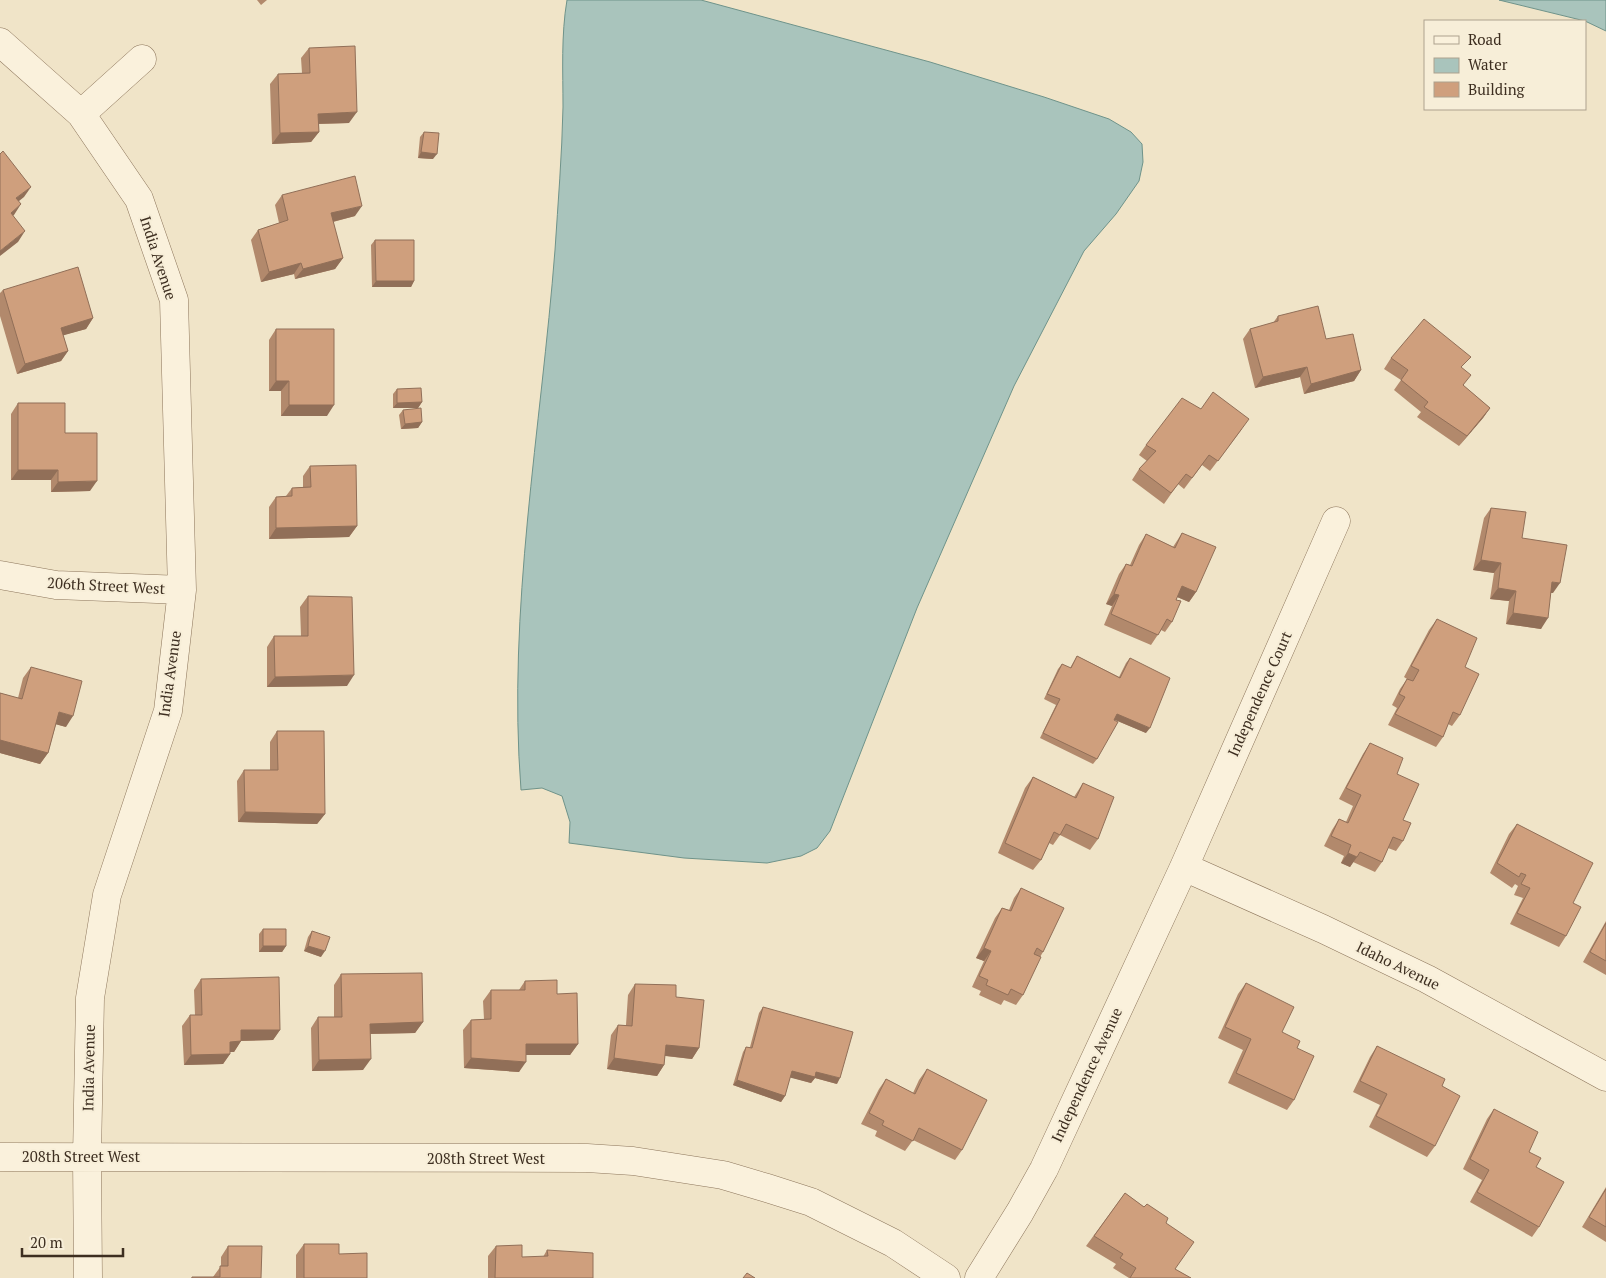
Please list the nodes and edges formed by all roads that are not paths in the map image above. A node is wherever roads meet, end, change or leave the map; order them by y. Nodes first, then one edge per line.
1 (0, 42) edge
2 (142, 59) dead end
3 (81, 114) junction
4 (1336, 521) dead end
5 (0, 575) edge
6 (182, 590) junction
7 (1184, 867) junction
8 (1606, 1077) edge
9 (0, 1157) edge
10 (87, 1157) junction
11 (88, 1278) edge
12 (946, 1278) edge
13 (979, 1278) edge

1 - 3 street, India Avenue
2 - 3 street
3 - 6 street, India Avenue
4 - 7 street, Independence Court
5 - 6 street, 206th Street West
6 - 10 street, India Avenue
7 - 8 street, Idaho Avenue
7 - 13 street, Independence Avenue
9 - 10 street, 208th Street West
10 - 11 street, India Avenue
10 - 12 street, 208th Street West

